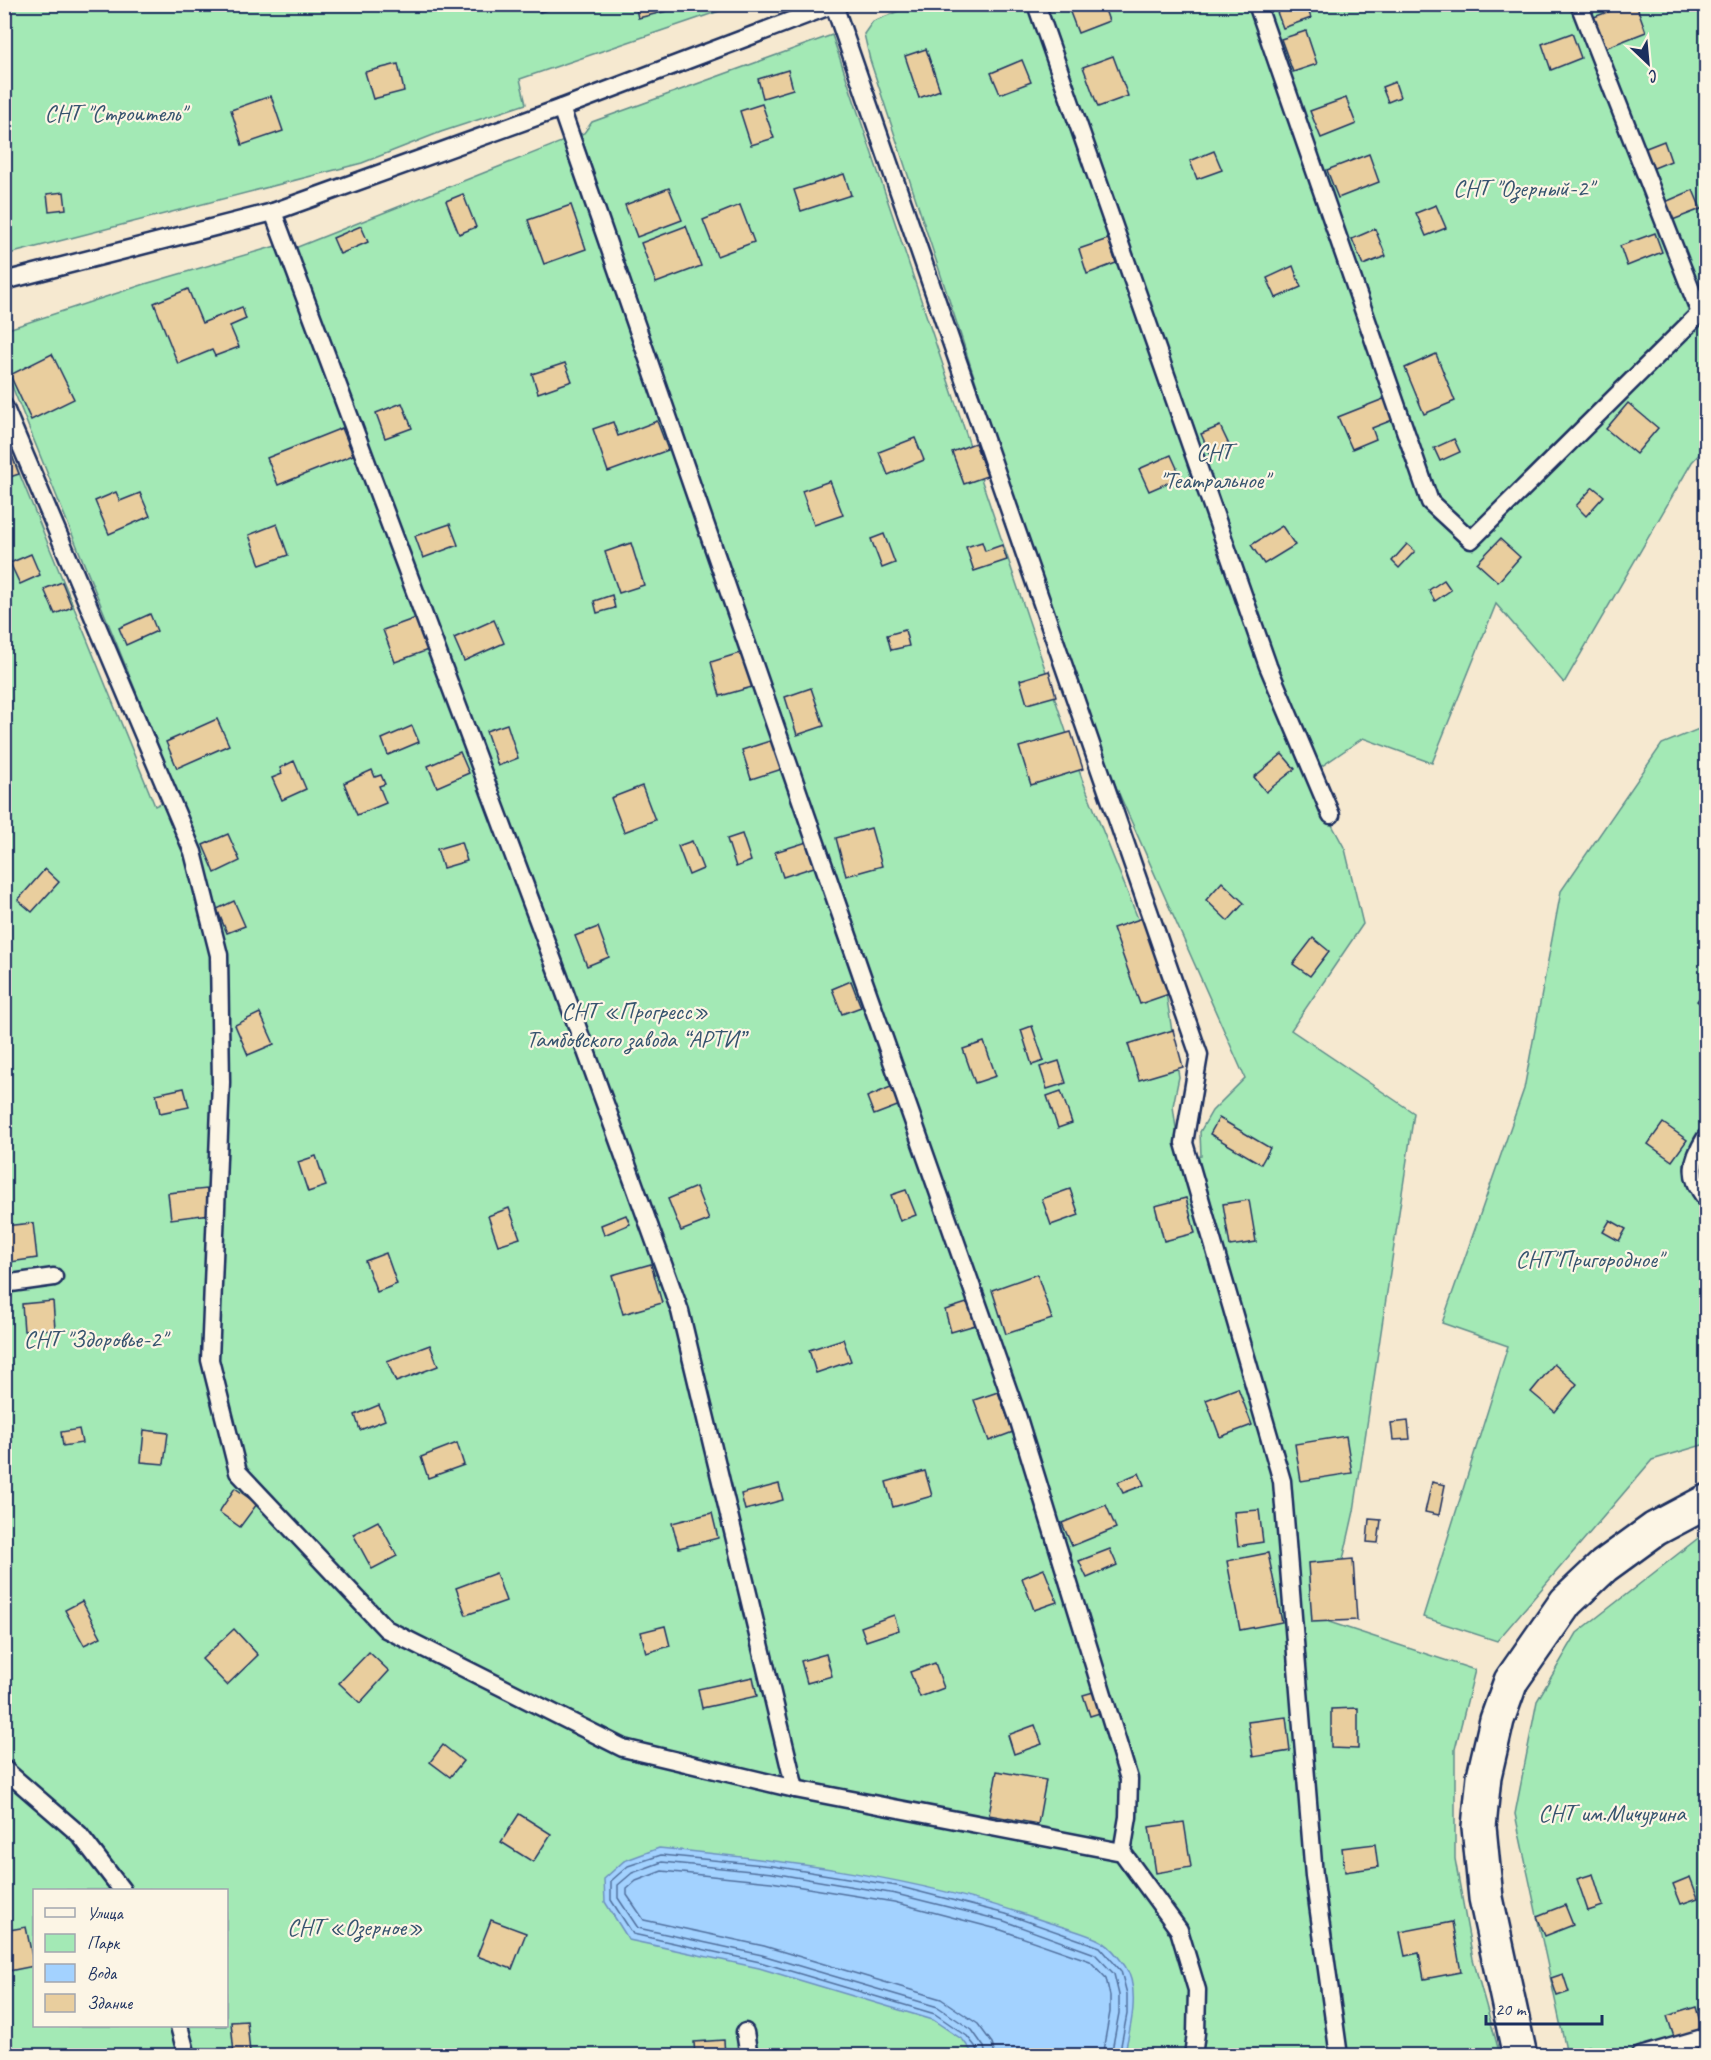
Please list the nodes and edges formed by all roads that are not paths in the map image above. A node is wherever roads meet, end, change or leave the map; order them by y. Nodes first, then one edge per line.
1 (1036, 4) edge
2 (1257, 4) edge
3 (1580, 4) edge
4 (835, 5) edge
5 (561, 108) junction
6 (273, 212) junction
7 (4, 281) edge
8 (4, 406) edge
9 (1331, 815) dead end
10 (1707, 1137) edge
11 (1707, 1199) edge
12 (54, 1277) dead end
13 (4, 1284) edge
14 (1707, 1502) edge
15 (4, 1769) edge
16 (795, 1789) junction
17 (1122, 1852) junction
18 (121, 1889) edge
19 (180, 2027) edge
20 (745, 2032) dead end
21 (1707, 2037) edge
22 (187, 2055) edge
23 (749, 2055) edge
24 (1192, 2055) edge
25 (1338, 2055) edge
26 (1520, 2055) edge
27 (1640, 2055) edge

1 - 9 lane
2 - 3 lane
4 - 5 lane
4 - 25 lane
5 - 6 lane
5 - 17 lane
6 - 7 lane
6 - 16 lane
8 - 16 lane
10 - 11 lane
12 - 13 lane
14 - 26 street
15 - 18 lane
16 - 17 lane
17 - 24 lane
19 - 22 lane
20 - 23 lane
21 - 27 lane

